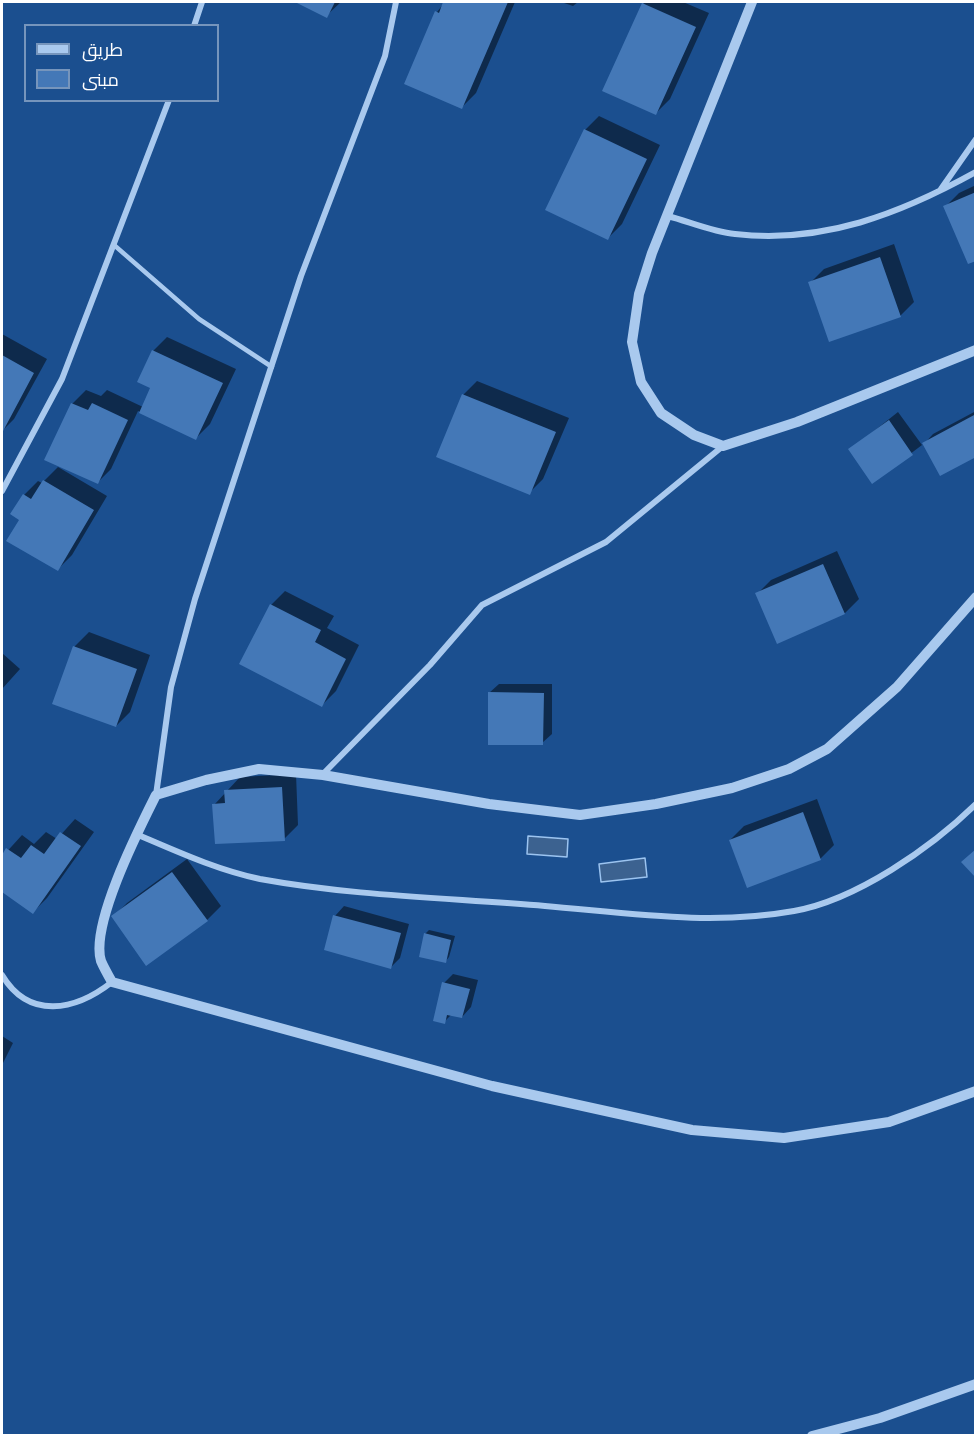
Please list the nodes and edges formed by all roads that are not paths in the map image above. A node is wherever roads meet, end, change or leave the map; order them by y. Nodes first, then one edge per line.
1 (202, 2) edge
2 (396, 2) edge
3 (752, 2) edge
4 (195, 24) edge
5 (168, 102) edge
6 (975, 139) edge
7 (975, 172) edge
8 (939, 192) junction
9 (668, 216) junction
10 (114, 245) junction
11 (975, 350) edge
12 (272, 367) junction
13 (723, 446) junction
14 (2, 491) edge
15 (975, 597) edge
16 (323, 775) junction
17 (156, 795) junction
18 (975, 804) edge
19 (136, 834) junction
20 (2, 975) edge
21 (112, 982) junction
22 (975, 1091) edge
23 (975, 1384) edge
24 (812, 1436) edge

1 - 4 street
2 - 12 street
3 - 9 street
5 - 10 street
6 - 8 street
7 - 8 street
8 - 9 street
9 - 13 street
10 - 12 lane
10 - 14 street
11 - 13 street
12 - 17 street
13 - 16 street
15 - 16 street
16 - 17 street
17 - 19 street
18 - 19 street
19 - 21 street
20 - 21 street
21 - 22 street
23 - 24 street

